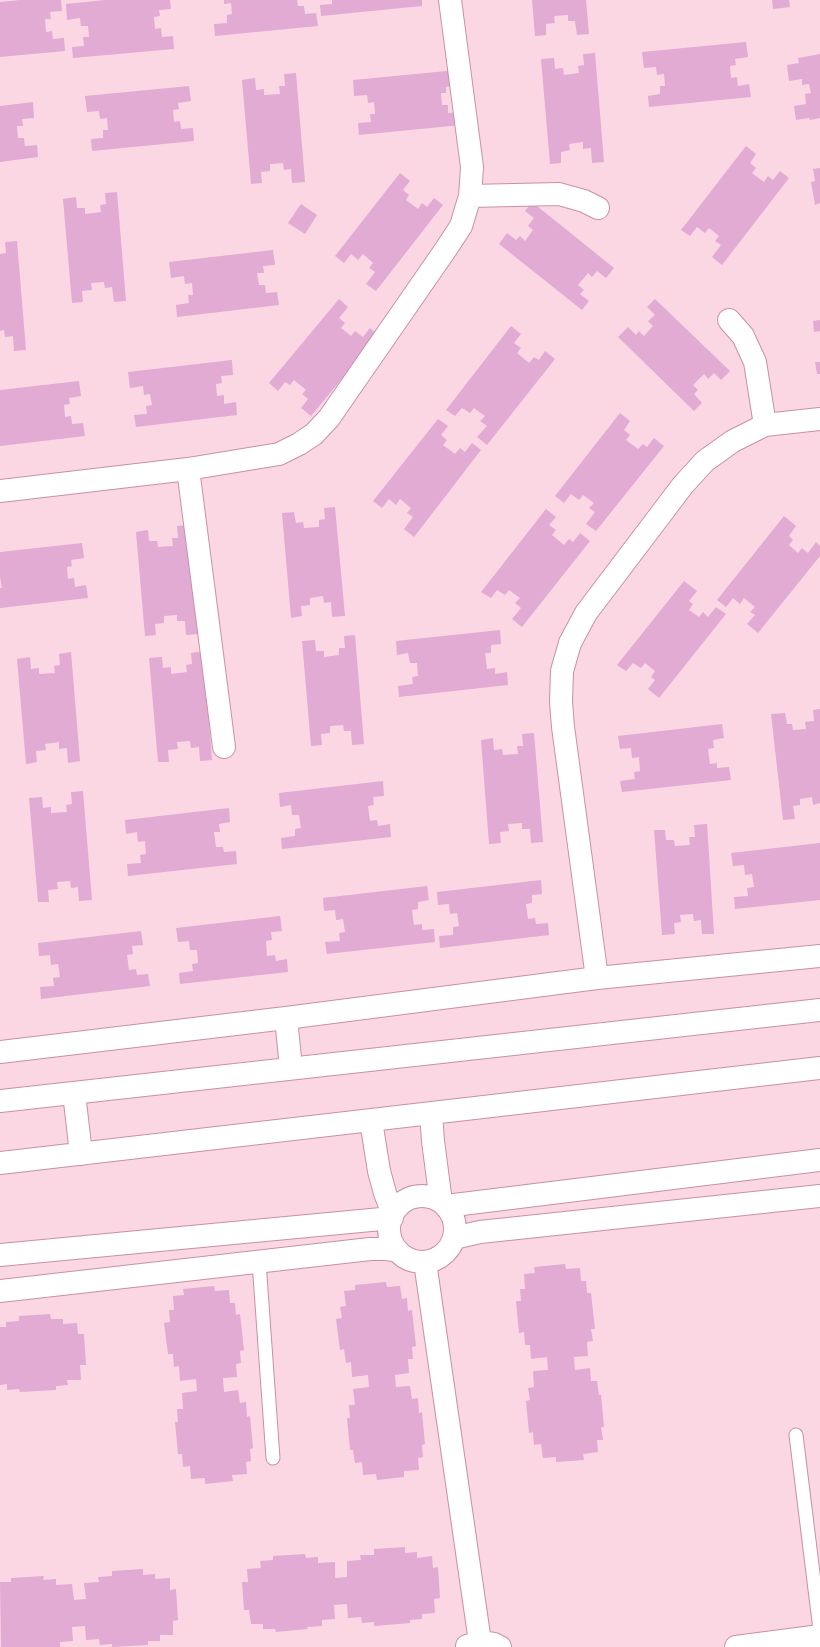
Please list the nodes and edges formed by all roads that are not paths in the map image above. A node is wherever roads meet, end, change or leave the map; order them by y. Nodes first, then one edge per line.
1 (450, 0) edge
2 (470, 196) junction
3 (598, 208) dead end
4 (729, 320) dead end
5 (820, 419) edge
6 (765, 425) junction
7 (188, 469) junction
8 (0, 491) edge
9 (224, 748) dead end
10 (820, 956) edge
11 (597, 978) junction
12 (820, 1010) edge
13 (286, 1018) junction
14 (0, 1052) edge
15 (291, 1068) junction
16 (820, 1068) edge
17 (74, 1093) junction
18 (0, 1101) edge
19 (431, 1113) junction
20 (371, 1121) junction
21 (82, 1154) junction
22 (820, 1160) edge
23 (0, 1163) edge
24 (820, 1196) edge
25 (443, 1204) junction
26 (392, 1216) junction
27 (454, 1238) junction
28 (398, 1251) junction
29 (0, 1255) edge
30 (259, 1262) junction
31 (425, 1262) junction
32 (0, 1292) edge
33 (796, 1435) dead end
34 (273, 1458) dead end
35 (820, 1630) edge
36 (820, 1636) edge
37 (482, 1645) edge
38 (736, 1647) edge

1 - 2 street
2 - 3 street
2 - 7 street
4 - 6 street
5 - 6 street
6 - 11 street
7 - 8 street
7 - 9 street
10 - 11 street
11 - 13 street
12 - 15 street
13 - 14 street
13 - 15 street
15 - 17 street
16 - 19 street
17 - 18 street
17 - 21 street
19 - 20 street
19 - 25 street
20 - 21 street
20 - 26 street
21 - 23 street
22 - 25 street
24 - 27 street
25 - 26 street
25 - 27 street
26 - 28 street
26 - 29 street
27 - 31 street
28 - 30 street
28 - 31 street
30 - 32 street
30 - 34 lane
31 - 37 street
33 - 35 lane
36 - 38 street

